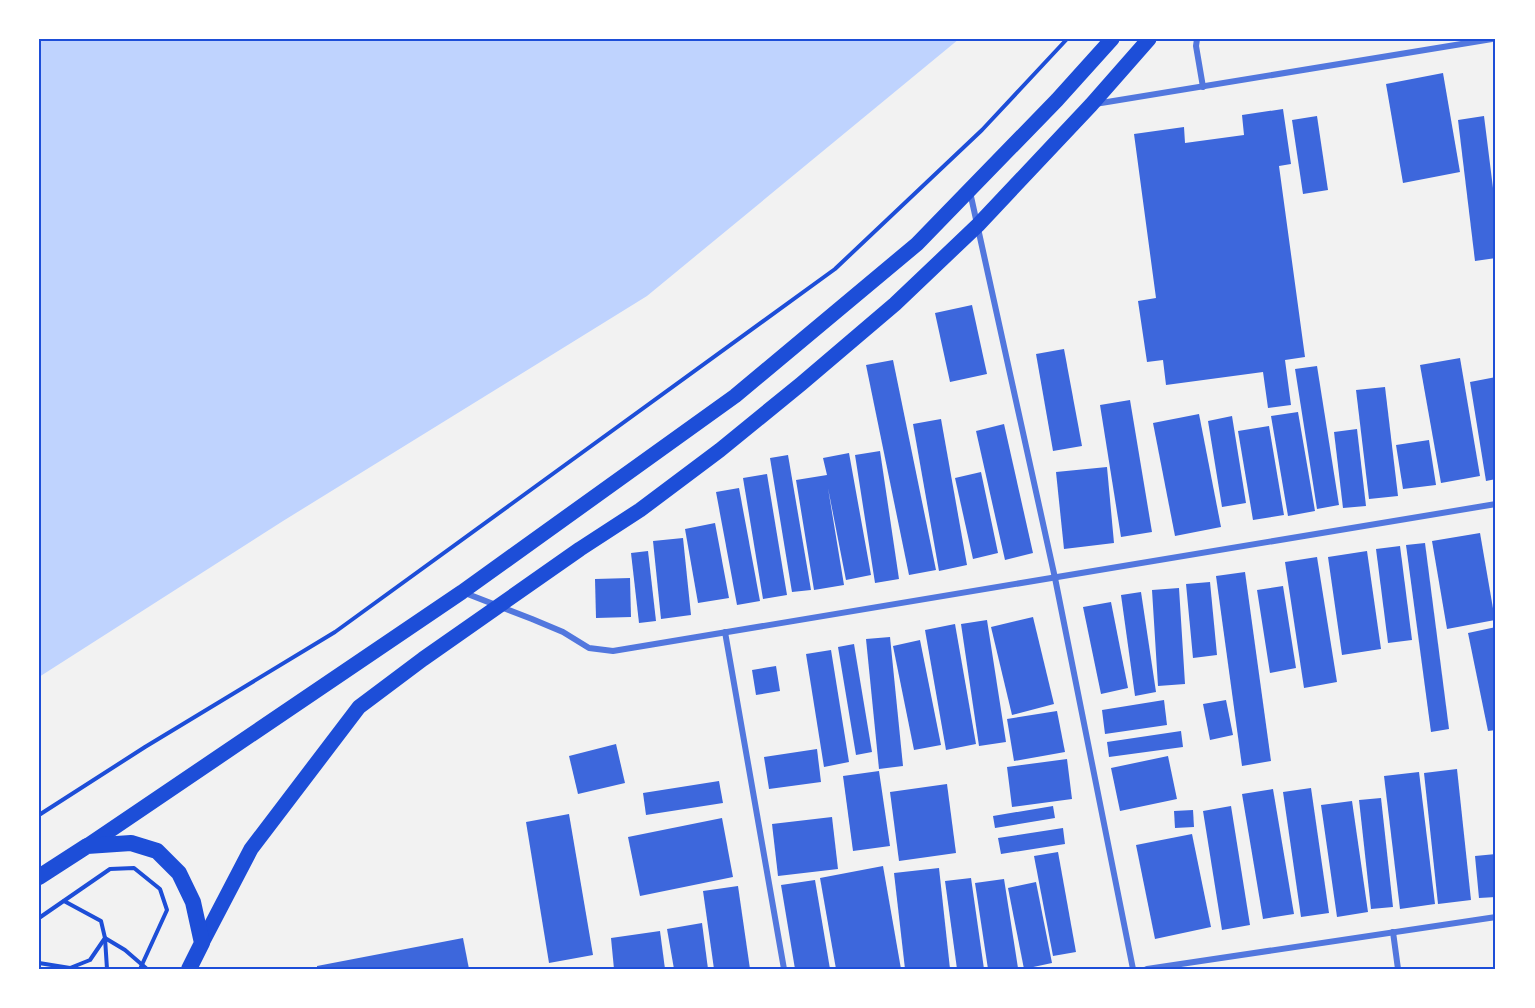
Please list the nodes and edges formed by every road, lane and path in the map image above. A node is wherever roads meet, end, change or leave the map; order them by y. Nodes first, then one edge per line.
1 (1068, 39) edge
2 (1112, 39) edge
3 (1149, 39) edge
4 (1197, 39) edge
5 (1492, 39) edge
6 (1203, 87) junction
7 (1091, 105) junction
8 (970, 190) junction
9 (978, 225) junction
10 (1496, 504) edge
11 (1055, 578) junction
12 (462, 592) junction
13 (501, 605) junction
14 (725, 632) junction
15 (39, 815) edge
16 (87, 846) junction
17 (39, 877) edge
18 (64, 901) junction
19 (1496, 916) edge
20 (39, 918) edge
21 (1393, 932) junction
22 (105, 938) junction
23 (202, 943) junction
24 (39, 963) edge
25 (141, 967) edge
26 (107, 969) edge
27 (147, 969) edge
28 (189, 969) edge
29 (784, 969) edge
30 (1133, 969) edge
31 (1147, 969) edge
32 (1398, 969) edge

1 - 15 path
2 - 8 main road
3 - 7 main road
4 - 6 street
5 - 6 street
6 - 7 street
7 - 9 main road
8 - 9 street
8 - 12 main road
9 - 11 street
9 - 13 main road
10 - 11 street
11 - 14 street
11 - 30 street
12 - 13 street
12 - 16 main road
13 - 14 street
13 - 23 main road
14 - 29 street
16 - 17 highway
16 - 23 highway
18 - 20 path
18 - 22 path
18 - 25 path
19 - 21 street
21 - 31 street
21 - 32 street
22 - 24 path
22 - 25 path
22 - 26 path
23 - 28 highway
25 - 27 path

